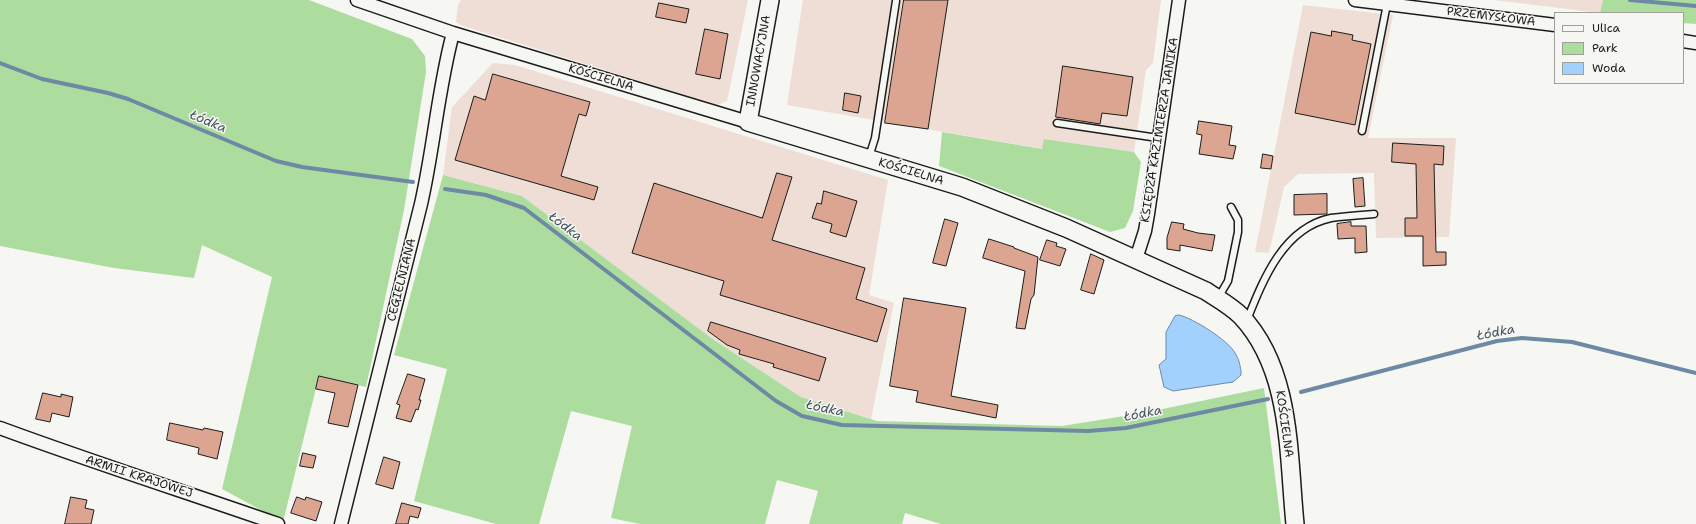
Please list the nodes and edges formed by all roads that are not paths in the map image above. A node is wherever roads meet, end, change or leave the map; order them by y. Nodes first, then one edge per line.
1 (357, 0) edge
2 (770, 0) edge
3 (1180, 0) edge
4 (1355, 0) edge
5 (896, 1) edge
6 (1408, 3) edge
7 (1387, 4) junction
8 (1554, 25) edge
9 (453, 33) junction
10 (1684, 41) edge
11 (1696, 43) edge
12 (748, 122) junction
13 (1057, 123) dead end
14 (1362, 130) dead end
15 (1158, 138) junction
16 (869, 159) junction
17 (1231, 207) dead end
18 (1374, 214) dead end
19 (1136, 259) junction
20 (1217, 298) junction
21 (1246, 323) junction
22 (0, 428) edge
23 (278, 524) edge
24 (341, 524) edge
25 (1295, 524) edge

1 - 9 street, KOŚCIELNA
2 - 12 street, INNOWACYJNA
3 - 15 street, KSIĘDZA KAZIMIERZA JANIKA
4 - 7 street, PRZEMYSŁOWA
5 - 16 lane
6 - 7 street, PRZEMYSŁOWA
6 - 8 street, PRZEMYSŁOWA
7 - 14 lane
9 - 12 street, KOŚCIELNA
9 - 24 street, CEGIELNIANA
10 - 11 street
12 - 16 street, KOŚCIELNA
13 - 15 lane
15 - 19 street, KSIĘDZA KAZIMIERZA JANIKA
16 - 19 street, KOŚCIELNA
17 - 20 lane
18 - 21 lane
19 - 20 street, KOŚCIELNA
20 - 21 street, KOŚCIELNA
21 - 25 street, KOŚCIELNA
22 - 23 street, ARMII KRAJOWEJ

